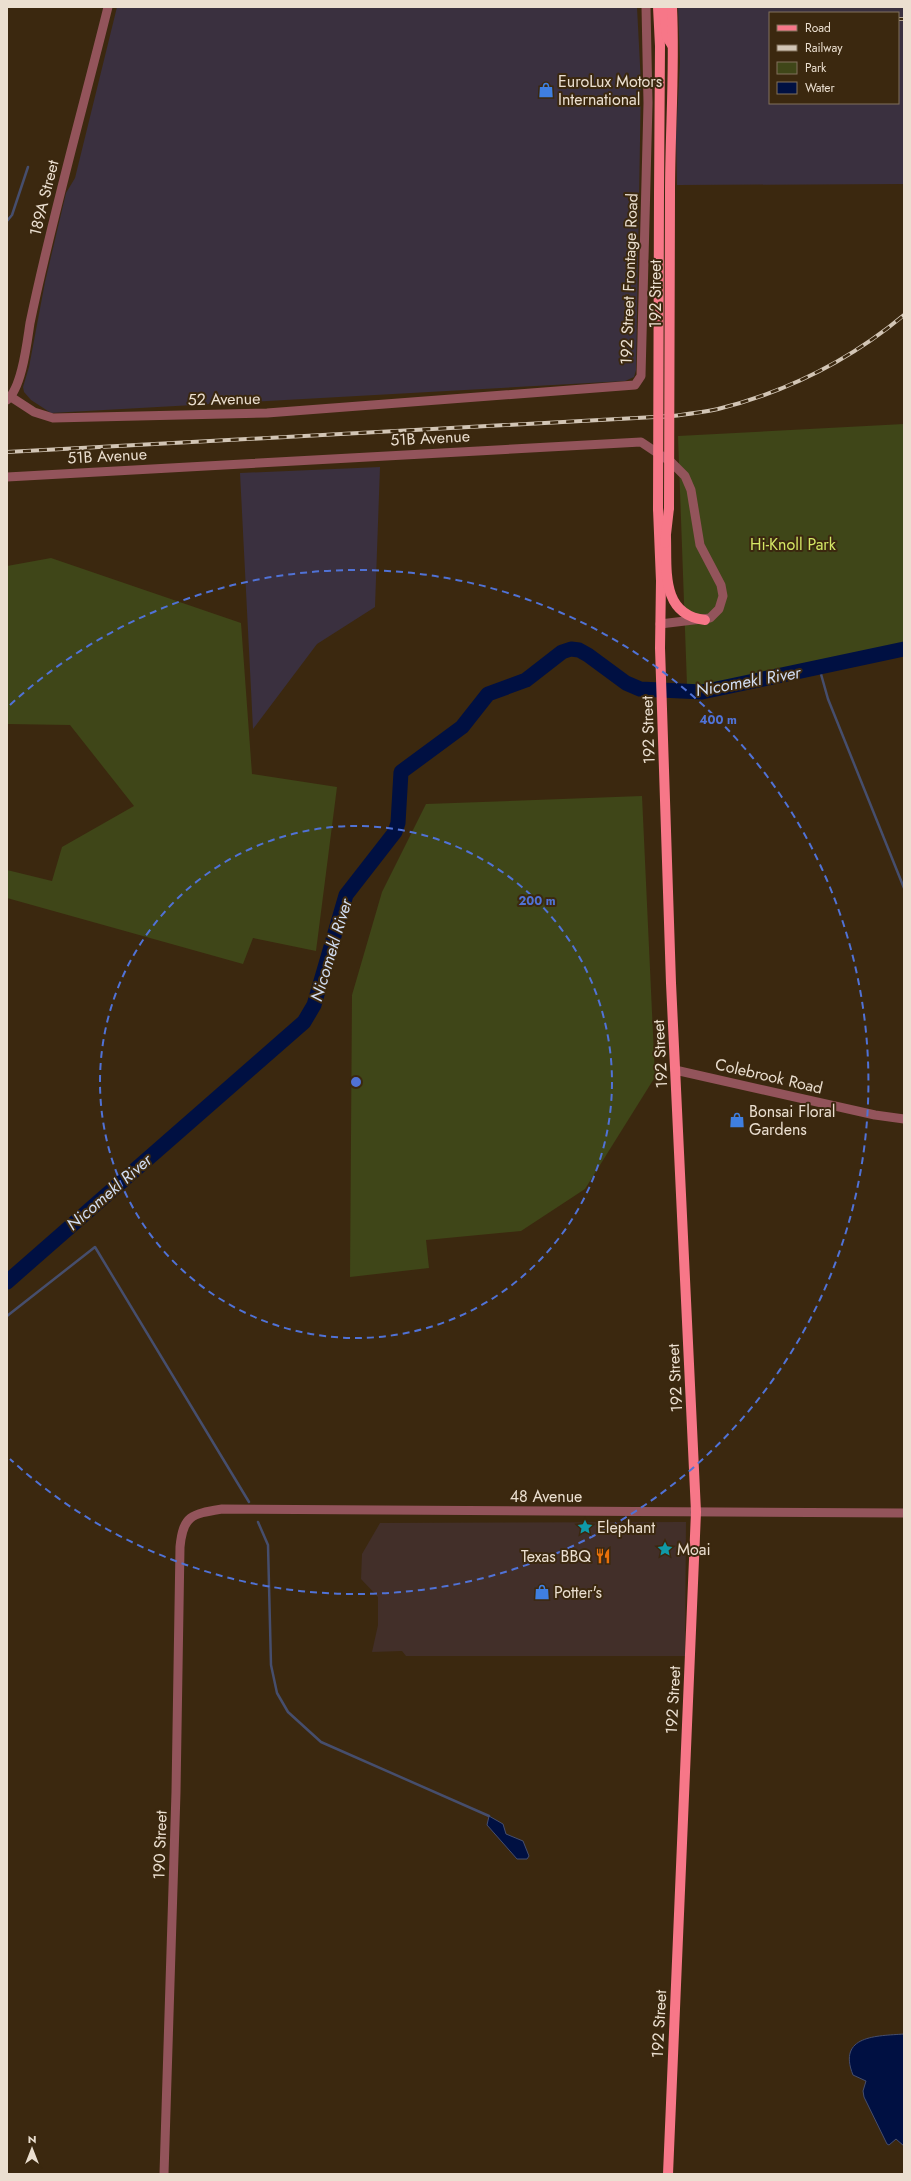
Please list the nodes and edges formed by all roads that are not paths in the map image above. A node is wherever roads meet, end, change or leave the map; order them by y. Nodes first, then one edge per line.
1 (108, 7) edge
2 (646, 7) edge
3 (658, 7) edge
4 (664, 7) edge
5 (672, 7) edge
6 (674, 48) junction
7 (9, 399) edge
8 (448, 401) joint
9 (7, 477) edge
10 (666, 537) junction
11 (661, 581) junction
12 (705, 620) junction
13 (660, 624) junction
14 (675, 1070) junction
15 (904, 1119) edge
16 (696, 1512) junction
17 (904, 1513) edge
18 (188, 1519) joint
19 (164, 2174) edge
20 (668, 2174) edge

1 - 7 street, 189A Street
2 - 8 street, 192 Street Frontage Road
3 - 11 main road, 192 Street, bridge
4 - 6 main road
5 - 6 main road, 192 Street
6 - 10 main road, 192 Street, bridge
7 - 8 street, 52 Avenue
9 - 12 street, 51B Avenue
10 - 11 main road, 192 Street
10 - 12 main road
11 - 13 main road, 192 Street
12 - 13 street
13 - 14 main road, 192 Street
14 - 15 street, Colebrook Road
14 - 16 main road, 192 Street
16 - 17 street, 48 Avenue
16 - 18 street, 48 Avenue
16 - 20 main road, 192 Street
18 - 19 street, 190 Street

